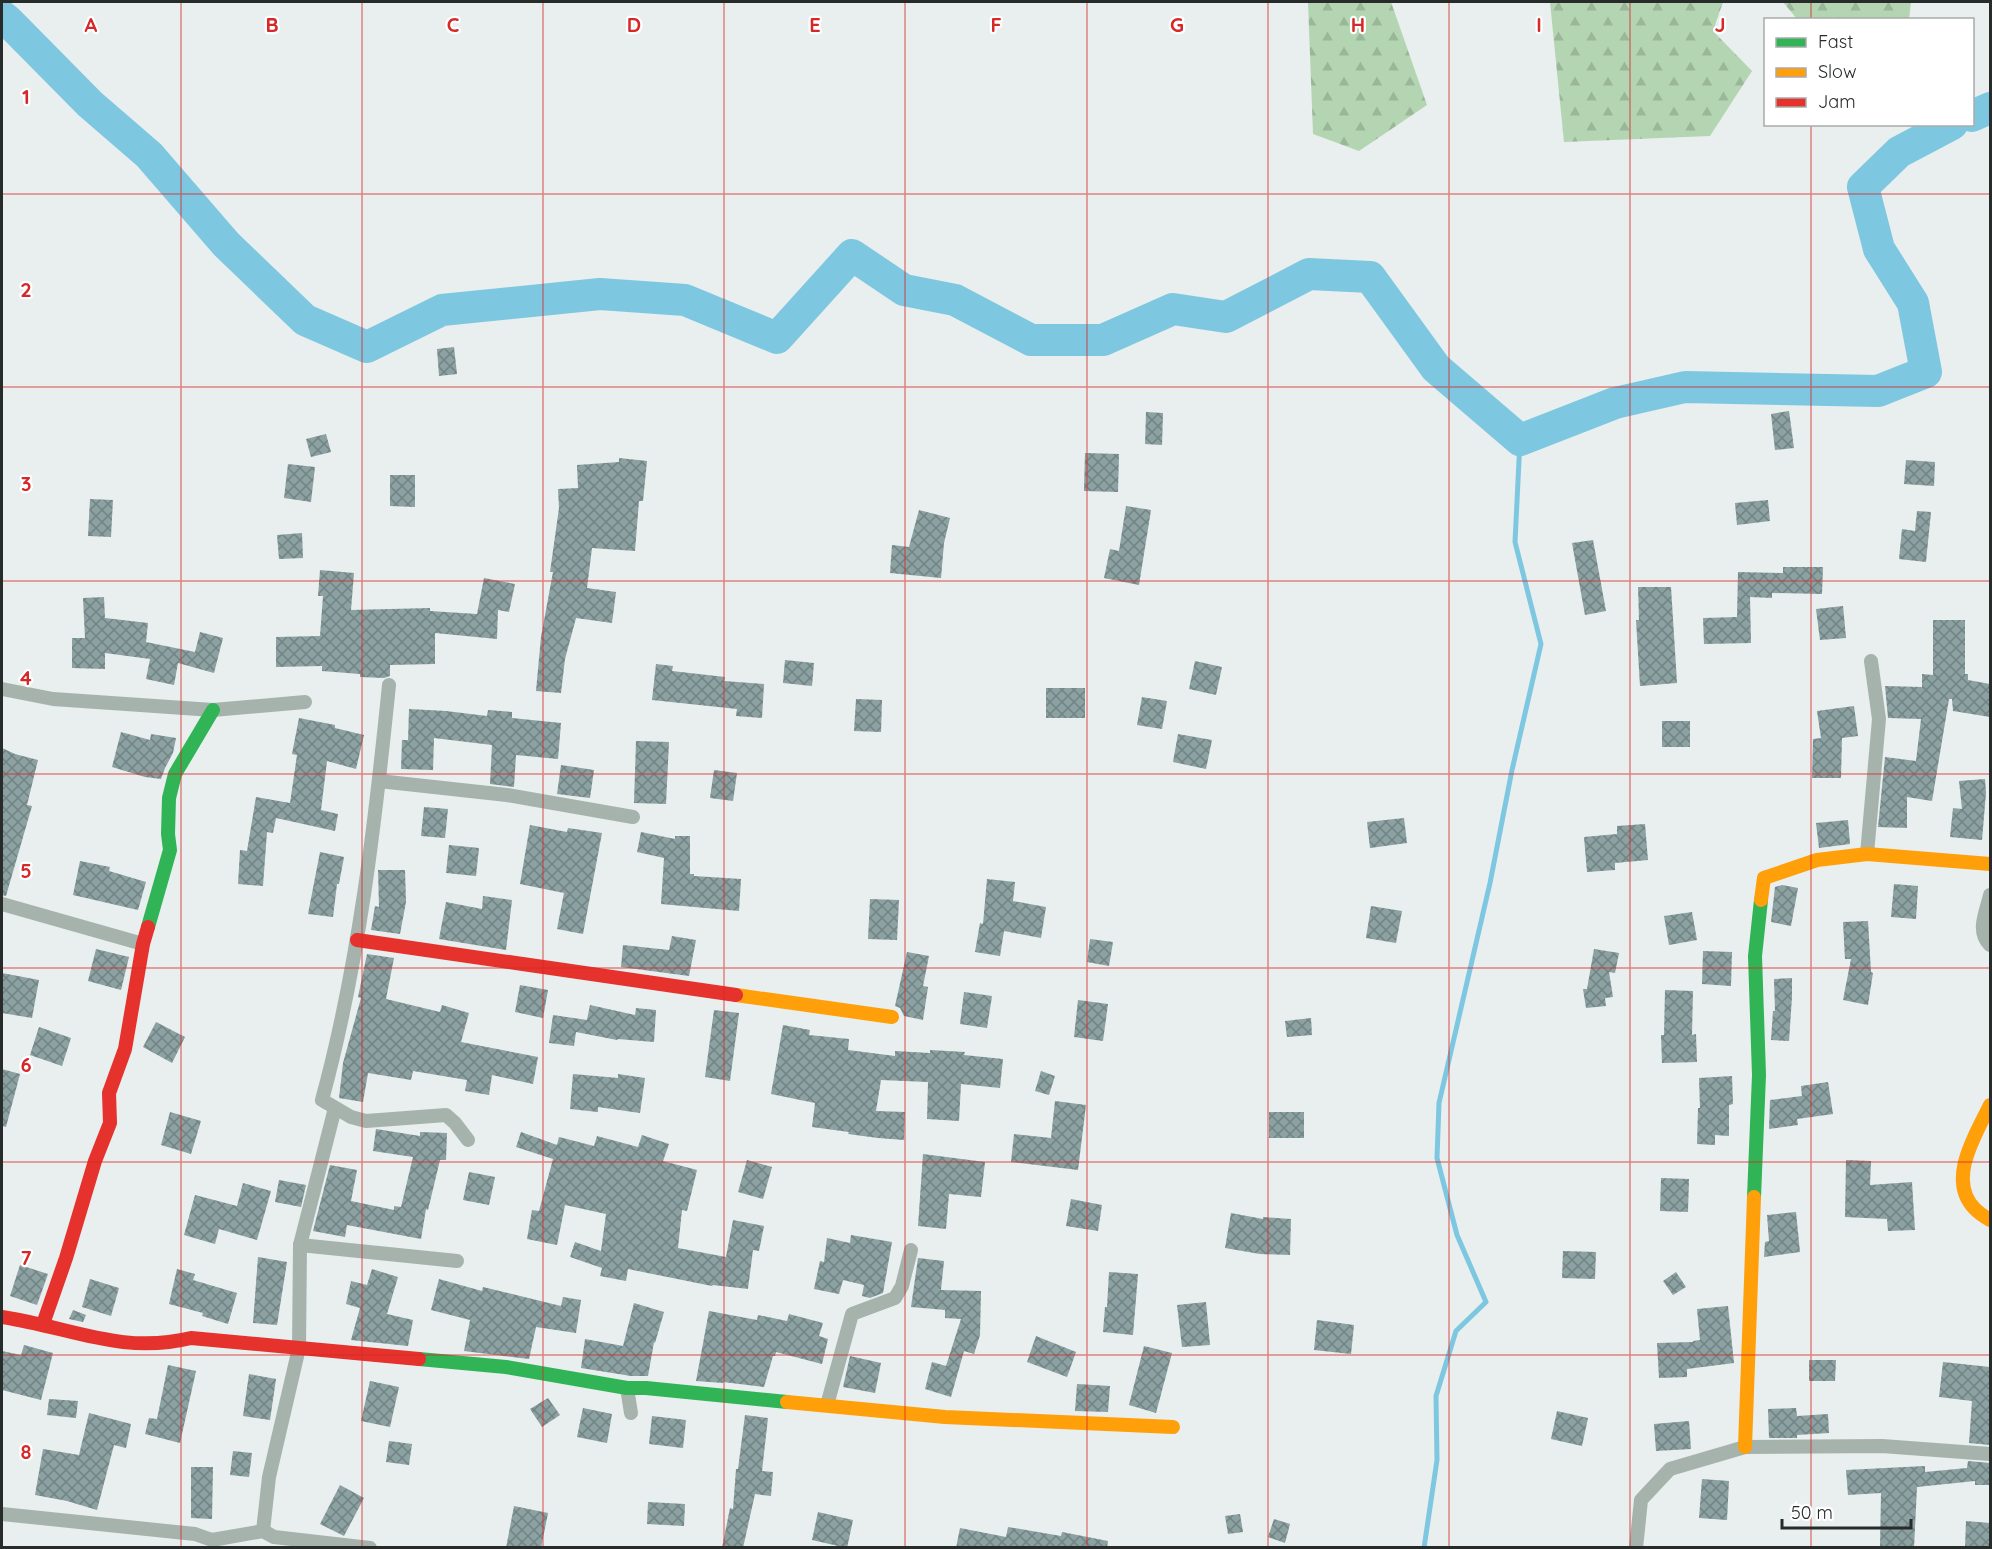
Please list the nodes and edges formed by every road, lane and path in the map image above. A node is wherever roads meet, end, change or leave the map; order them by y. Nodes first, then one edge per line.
1 (1871, 661) dead end
2 (389, 685) dead end
3 (2, 689) edge
4 (305, 702) dead end
5 (213, 710) junction
6 (379, 781) junction
7 (633, 817) dead end
8 (1867, 854) junction
9 (1990, 864) edge
10 (1990, 896) edge
11 (2, 904) edge
12 (357, 939) junction
13 (143, 944) junction
14 (1990, 945) edge
15 (892, 1017) dead end
16 (1990, 1105) edge
17 (335, 1108) junction
18 (468, 1140) dead end
19 (1990, 1220) edge
20 (300, 1245) junction
21 (910, 1250) dead end
22 (457, 1261) dead end
23 (2, 1317) edge
24 (43, 1324) junction
25 (299, 1348) junction
26 (627, 1388) junction
27 (827, 1405) junction
28 (631, 1413) dead end
29 (1173, 1427) dead end
30 (1745, 1447) junction
31 (1990, 1454) edge
32 (2, 1514) edge
33 (263, 1531) junction
34 (211, 1544) edge
35 (370, 1548) edge
36 (1636, 1548) edge

1 - 8 street
2 - 6 street
3 - 5 street
4 - 5 street
5 - 13 street
6 - 7 street
6 - 12 street
8 - 9 street
8 - 30 street
10 - 14 street
11 - 13 street
12 - 15 street
12 - 17 street
13 - 24 street
16 - 19 street
17 - 18 street
17 - 20 street
20 - 22 street
20 - 25 street
21 - 27 street
23 - 24 street
24 - 25 street
25 - 26 street
25 - 33 street
26 - 27 street
26 - 28 street
27 - 29 street
30 - 31 street
30 - 36 street
32 - 34 street
33 - 34 street
33 - 35 street

